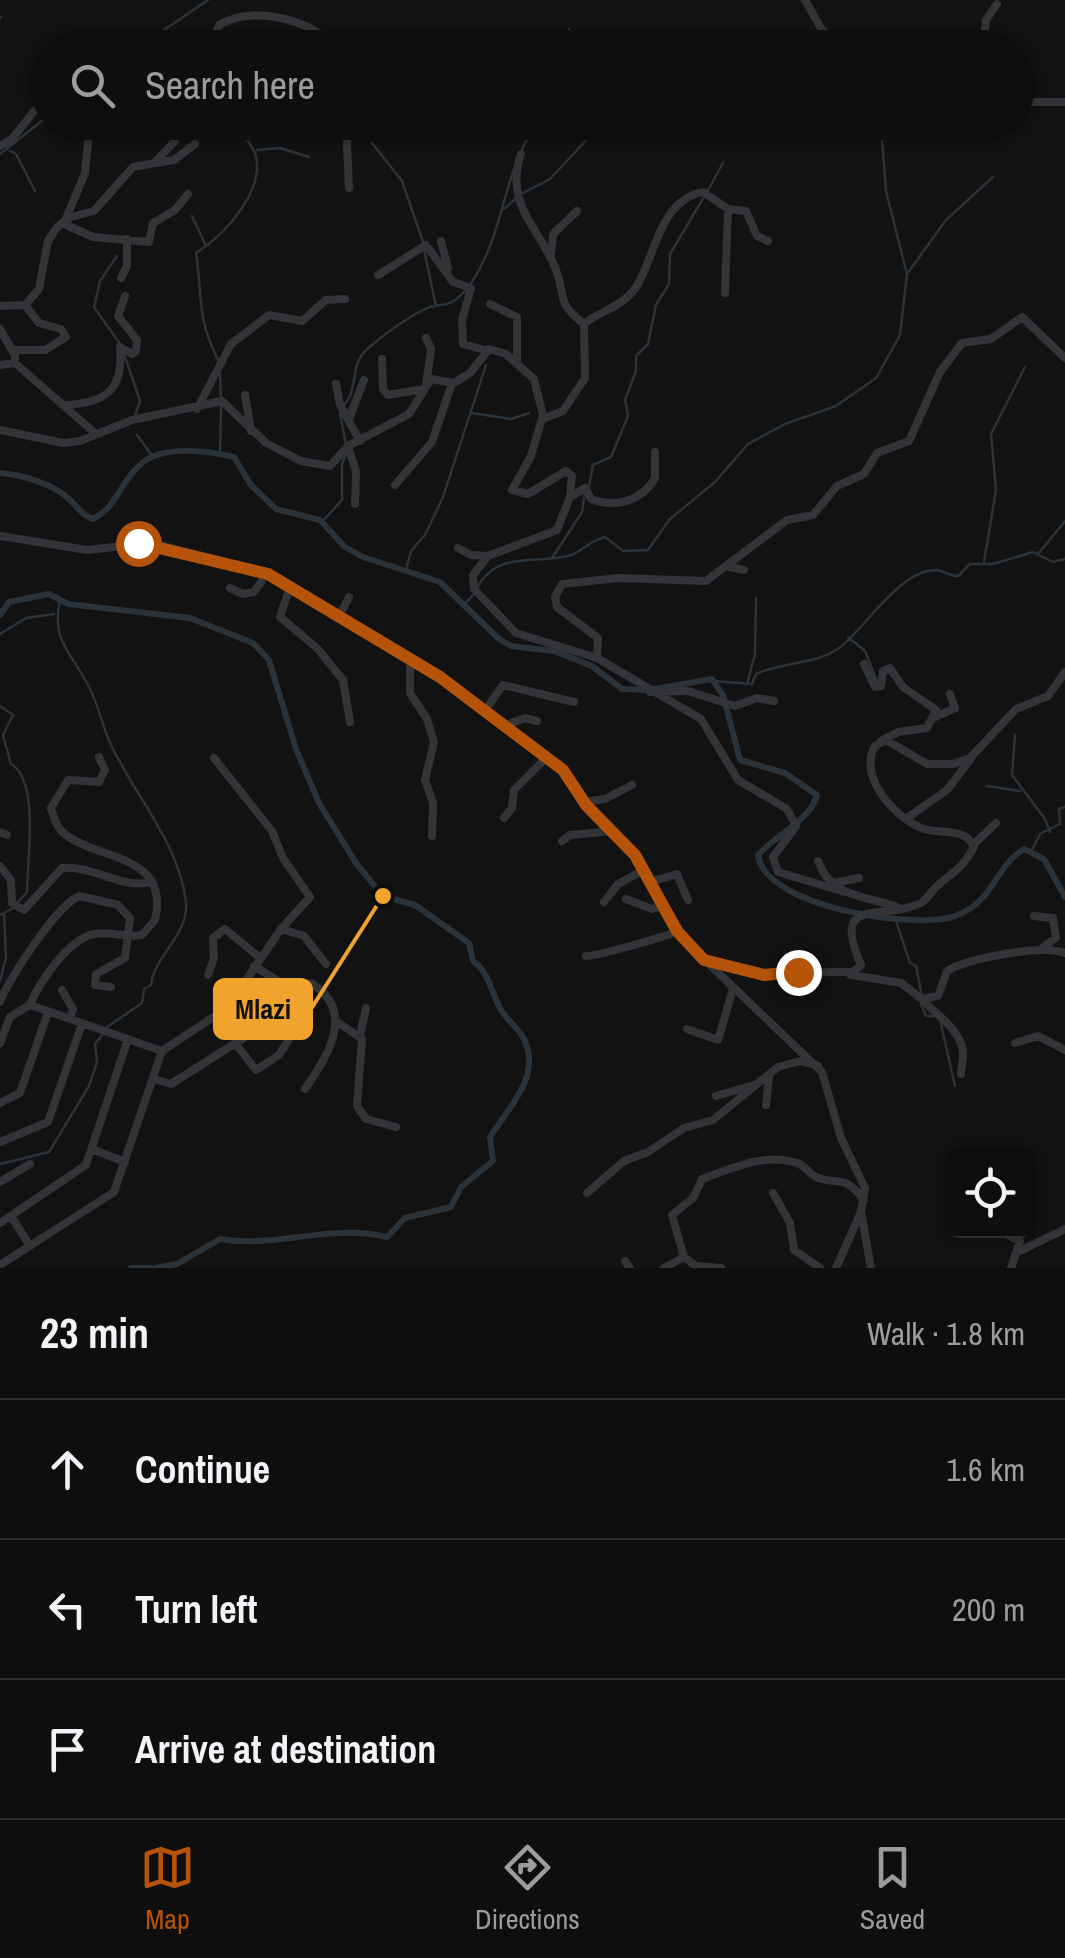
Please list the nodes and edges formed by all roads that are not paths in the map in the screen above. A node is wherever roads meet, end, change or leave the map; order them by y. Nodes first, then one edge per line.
1 (805, 0) edge
2 (997, 4) dead end
3 (216, 30) edge
4 (315, 30) edge
5 (822, 30) edge
6 (985, 30) edge
7 (1035, 102) edge
8 (1065, 102) edge
9 (30, 117) edge
10 (175, 140) edge
11 (347, 140) edge
12 (88, 142) dead end
13 (195, 144) dead end
14 (0, 146) edge
15 (521, 154) dead end
16 (152, 164) junction
17 (349, 188) dead end
18 (188, 194) dead end
19 (728, 209) junction
20 (577, 211) dead end
21 (64, 222) junction
22 (127, 238) junction
23 (441, 241) dead end
24 (768, 241) dead end
25 (556, 268) junction
26 (378, 275) dead end
27 (121, 278) dead end
28 (453, 282) junction
29 (725, 293) dead end
30 (125, 296) dead end
31 (345, 300) dead end
32 (490, 304) dead end
33 (0, 306) edge
34 (25, 306) junction
35 (584, 324) junction
36 (0, 329) edge
37 (426, 338) dead end
38 (7, 346) edge
39 (488, 351) junction
40 (1065, 358) edge
41 (382, 359) dead end
42 (16, 362) junction
43 (0, 365) edge
44 (518, 365) junction
45 (364, 380) dead end
46 (452, 383) junction
47 (336, 384) dead end
48 (425, 387) junction
49 (245, 394) dead end
50 (65, 405) junction
51 (197, 409) junction
52 (350, 418) junction
53 (542, 419) junction
54 (0, 430) edge
55 (251, 431) junction
56 (96, 434) junction
57 (360, 441) junction
58 (348, 447) junction
59 (655, 452) dead end
60 (395, 484) dead end
61 (570, 497) junction
62 (355, 504) dead end
63 (0, 536) edge
64 (458, 548) dead end
65 (488, 556) junction
66 (726, 566) junction
67 (744, 570) dead end
68 (260, 571) junction
69 (290, 587) junction
70 (230, 588) dead end
71 (349, 598) dead end
72 (340, 615) junction
73 (597, 658) junction
74 (410, 659) junction
75 (864, 664) dead end
76 (1065, 672) edge
77 (650, 692) junction
78 (950, 694) dead end
79 (574, 702) dead end
80 (774, 702) dead end
81 (484, 712) junction
82 (933, 718) junction
83 (538, 721) dead end
84 (350, 722) dead end
85 (503, 726) junction
86 (881, 741) junction
87 (973, 756) junction
88 (99, 758) dead end
89 (214, 758) dead end
90 (546, 758) junction
91 (632, 784) dead end
92 (584, 802) junction
93 (504, 818) dead end
94 (908, 818) junction
95 (996, 823) dead end
96 (613, 831) junction
97 (432, 836) dead end
98 (562, 841) dead end
99 (974, 844) junction
100 (818, 860) dead end
101 (0, 866) edge
102 (644, 870) junction
103 (859, 878) dead end
104 (151, 882) junction
105 (650, 882) junction
106 (832, 884) junction
107 (845, 892) junction
108 (626, 899) dead end
109 (688, 900) dead end
110 (604, 902) dead end
111 (663, 906) junction
112 (897, 907) junction
113 (1034, 916) dead end
114 (281, 929) junction
115 (677, 931) junction
116 (130, 936) junction
117 (1039, 949) junction
118 (1065, 953) edge
119 (586, 956) dead end
120 (704, 960) junction
121 (257, 962) junction
122 (326, 964) dead end
123 (860, 967) junction
124 (832, 972) junction
125 (208, 975) dead end
126 (868, 976) junction
127 (283, 984) junction
128 (110, 987) dead end
129 (733, 989) junction
130 (62, 990) dead end
131 (298, 994) junction
132 (922, 1000) junction
133 (0, 1002) edge
134 (30, 1005) junction
135 (366, 1008) dead end
136 (48, 1012) junction
137 (70, 1019) junction
138 (82, 1024) junction
139 (336, 1024) junction
140 (687, 1030) dead end
141 (358, 1033) junction
142 (128, 1039) junction
143 (0, 1042) edge
144 (235, 1043) junction
145 (1015, 1043) dead end
146 (1065, 1050) edge
147 (162, 1051) junction
148 (818, 1066) junction
149 (961, 1074) dead end
150 (769, 1077) junction
151 (153, 1079) junction
152 (758, 1086) junction
153 (305, 1089) dead end
154 (716, 1096) dead end
155 (0, 1103) edge
156 (766, 1104) dead end
157 (396, 1127) dead end
158 (0, 1142) edge
159 (92, 1148) junction
160 (125, 1162) junction
161 (30, 1164) dead end
162 (0, 1182) edge
163 (587, 1193) dead end
164 (774, 1193) dead end
165 (864, 1200) junction
166 (860, 1212) junction
167 (12, 1216) junction
168 (0, 1223) edge
169 (1065, 1229) edge
170 (1019, 1238) edge
171 (30, 1246) junction
172 (1023, 1250) junction
173 (684, 1257) junction
174 (0, 1265) edge
175 (664, 1268) edge
176 (721, 1268) edge
177 (820, 1268) edge
178 (836, 1268) edge
179 (870, 1268) edge
180 (1012, 1268) edge

1 - 5 street
2 - 6 street
3 - 4 street
7 - 8 street
9 - 14 street
10 - 16 street
11 - 17 street
12 - 21 street
13 - 16 street
15 - 25 street
16 - 21 street
18 - 22 street
19 - 24 street
19 - 29 street
19 - 35 street
20 - 25 street
21 - 22 street
21 - 34 street
22 - 27 street
23 - 28 street
25 - 35 street
26 - 28 street
28 - 39 street
30 - 50 street
31 - 51 street
32 - 44 street
33 - 34 street
34 - 38 street
35 - 53 street
36 - 38 street
37 - 48 street
38 - 42 street
39 - 44 street
39 - 46 street
40 - 66 street
41 - 48 street
42 - 43 street
42 - 50 street
44 - 53 street
45 - 52 street
46 - 48 street
46 - 60 street
47 - 52 street
48 - 57 street
49 - 55 street
50 - 56 street
51 - 55 street
51 - 56 street
52 - 57 street
53 - 61 street
54 - 56 street
55 - 58 street
57 - 58 street
58 - 62 street
59 - 61 street
61 - 65 street
63 - 68 street
64 - 65 street
65 - 73 street
66 - 67 street
66 - 73 street
68 - 69 street
68 - 70 street
69 - 72 street
69 - 84 street
71 - 72 street
72 - 74 street
73 - 77 street
74 - 81 street
74 - 97 street
75 - 82 street
76 - 87 street
77 - 80 street
77 - 107 street
78 - 82 street
79 - 81 street
81 - 85 street
82 - 86 street
83 - 85 street
85 - 90 street
86 - 87 street
86 - 94 street
87 - 94 street
88 - 104 street
89 - 114 street
90 - 92 street
90 - 93 street
91 - 92 street
92 - 96 street
94 - 99 street
95 - 99 street
96 - 98 street
96 - 102 street
99 - 112 street
100 - 106 street
101 - 104 street
102 - 105 street
102 - 110 street
103 - 106 street
104 - 116 street
105 - 109 street
105 - 111 street
106 - 107 street
107 - 112 street
108 - 111 street
111 - 115 street
112 - 123 street
113 - 117 street
114 - 121 street
114 - 122 street
115 - 119 street
115 - 120 street
116 - 128 street
116 - 133 street
116 - 134 street
117 - 118 street
117 - 132 street
120 - 124 street
120 - 129 street
121 - 125 street
121 - 127 street
121 - 147 street
123 - 124 street
123 - 126 street
124 - 126 street
126 - 132 street
127 - 131 street
127 - 144 street
129 - 140 street
129 - 148 street
130 - 137 street
131 - 139 street
131 - 144 street
132 - 149 street
134 - 136 street
134 - 143 street
135 - 141 street
136 - 137 street
136 - 155 street
137 - 138 street
138 - 142 street
138 - 158 street
139 - 141 street
139 - 153 street
141 - 157 street
142 - 147 street
142 - 159 street
144 - 151 street
145 - 146 street
147 - 151 street
148 - 150 street
148 - 165 street
150 - 152 street
150 - 156 street
151 - 160 street
152 - 154 street
152 - 163 street
159 - 160 street
159 - 167 street
160 - 171 street
161 - 162 street
164 - 177 street
165 - 166 street
165 - 173 street
166 - 178 street
166 - 179 street
167 - 168 street
167 - 171 street
169 - 172 street
170 - 172 street
171 - 174 street
172 - 180 street
173 - 175 street
173 - 176 street

